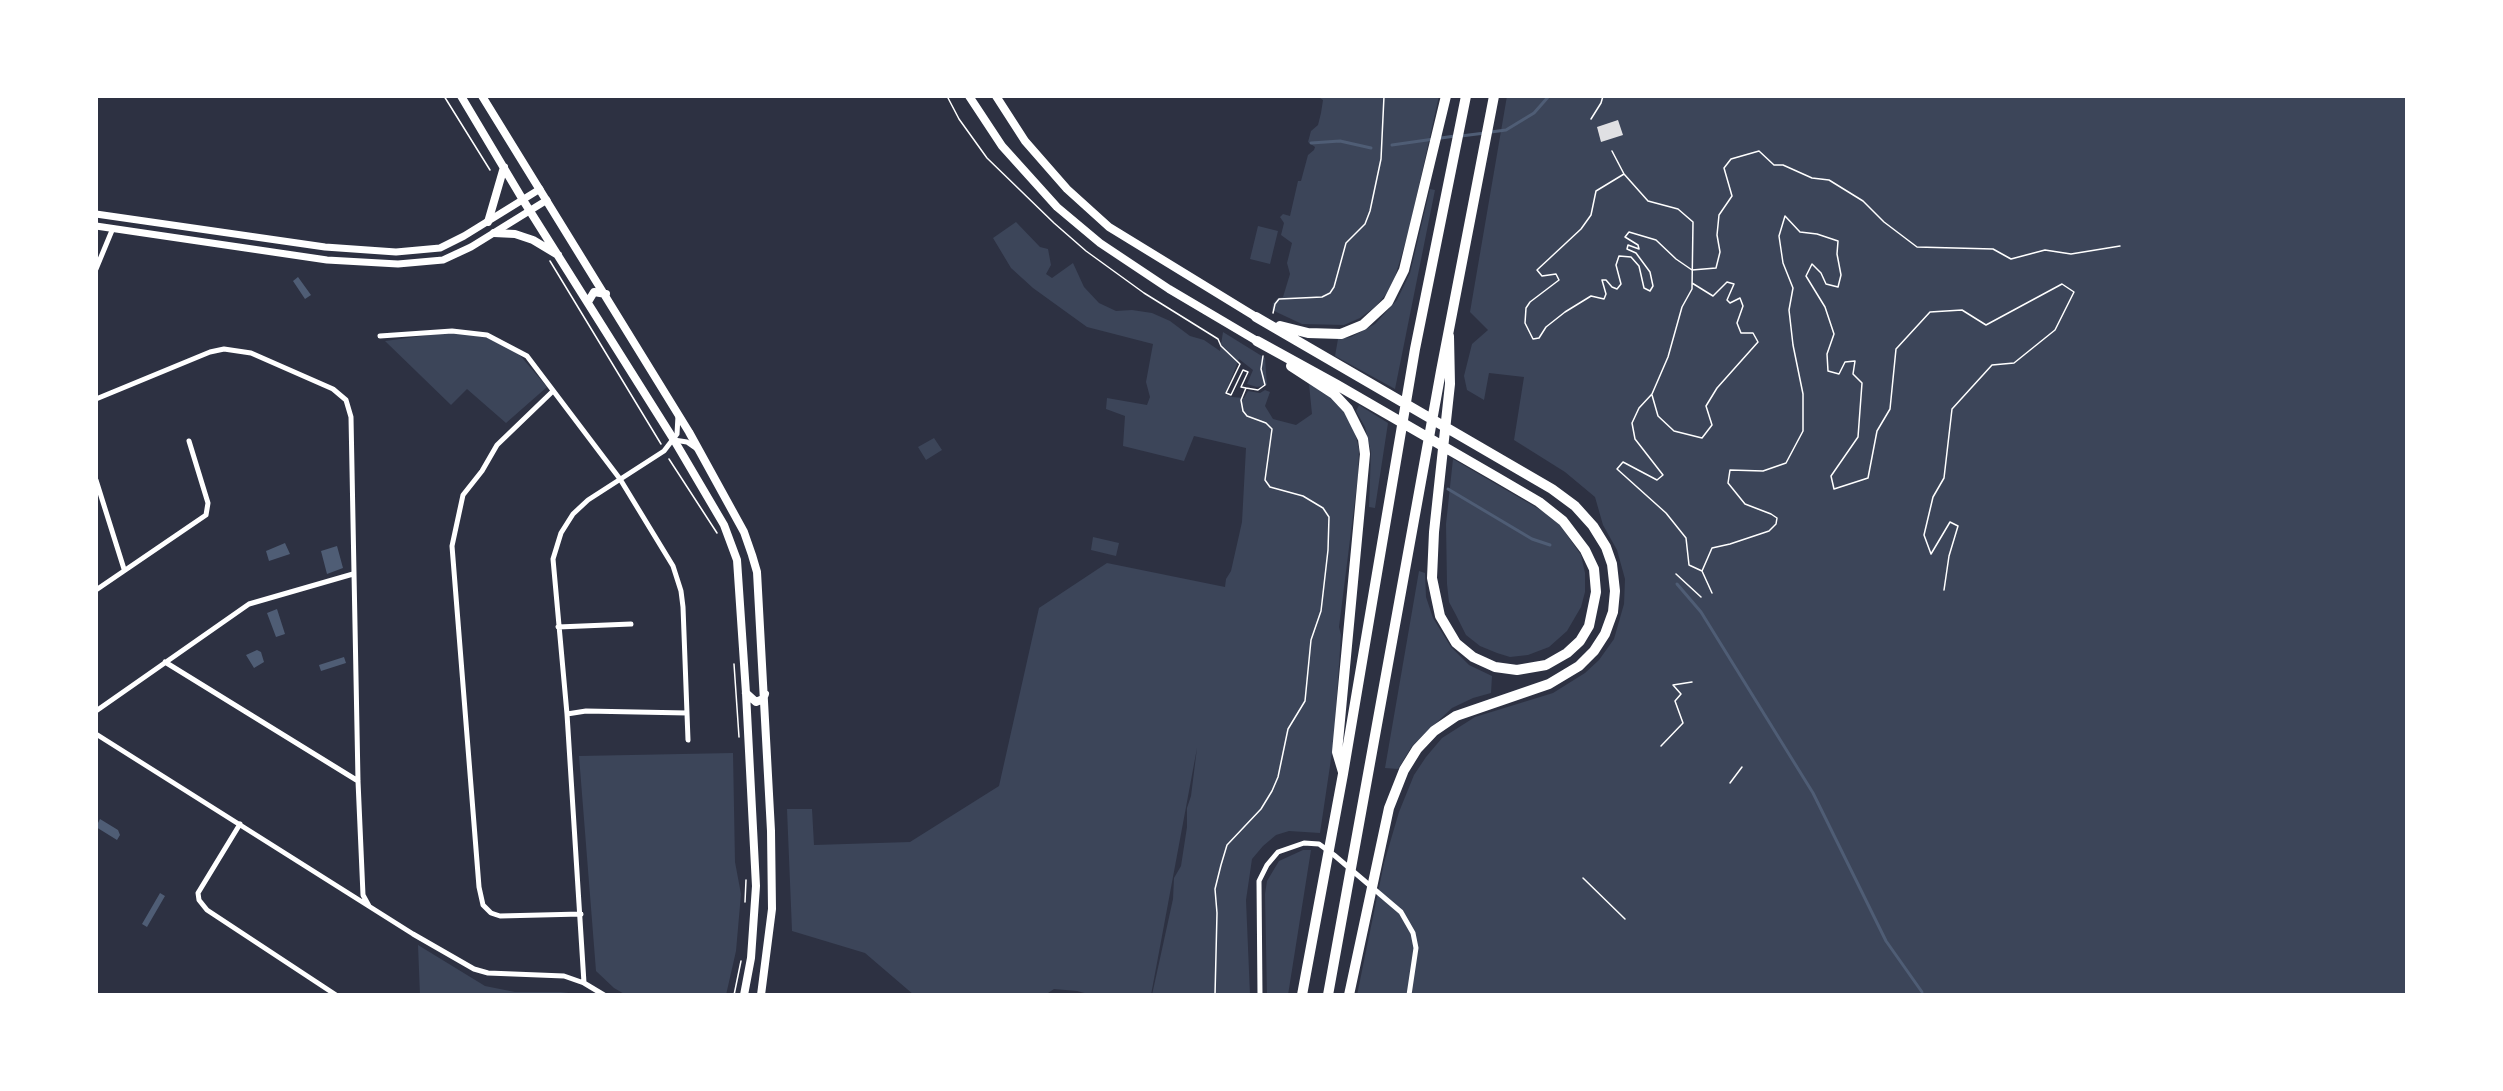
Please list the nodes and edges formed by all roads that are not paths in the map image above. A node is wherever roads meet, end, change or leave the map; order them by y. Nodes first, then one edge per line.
1 (461, 96) edge
2 (482, 96) edge
3 (969, 96) edge
4 (996, 96) edge
5 (1446, 96) edge
6 (1466, 96) edge
7 (1494, 96) edge
8 (504, 167) junction
9 (540, 189) junction
10 (523, 200) junction
11 (547, 200) junction
12 (530, 210) junction
13 (96, 214) edge
14 (488, 222) junction
15 (96, 226) edge
16 (113, 228) junction
17 (494, 233) junction
18 (559, 256) junction
19 (96, 269) edge
20 (606, 294) junction
21 (588, 302) junction
22 (1256, 317) junction
23 (380, 336) dead end
24 (1449, 336) junction
25 (1257, 341) joint
26 (1336, 389) junction
27 (552, 392) junction
28 (96, 399) edge
29 (677, 411) junction
30 (674, 440) junction
31 (189, 441) dead end
32 (700, 450) junction
33 (620, 479) junction
34 (96, 480) edge
35 (124, 569) junction
36 (353, 574) junction
37 (96, 590) edge
38 (632, 624) dead end
39 (558, 627) junction
40 (165, 662) junction
41 (765, 690) junction
42 (746, 693) junction
43 (96, 711) edge
44 (687, 713) junction
45 (567, 714) junction
46 (96, 734) edge
47 (688, 740) dead end
48 (1343, 774) junction
49 (358, 781) junction
50 (240, 824) junction
51 (369, 906) junction
52 (581, 914) junction
53 (585, 982) junction
54 (336, 995) edge
55 (604, 995) edge
56 (744, 995) edge
57 (761, 995) edge
58 (1260, 995) edge
59 (1302, 995) edge
60 (1328, 995) edge
61 (1348, 995) edge
62 (1409, 995) edge

1 - 8 main road
2 - 9 main road
3 - 25 main road
4 - 22 main road
5 - 22 highway
6 - 48 highway
7 - 24 highway
8 - 10 main road
8 - 14 main road
9 - 10 street
9 - 11 main road
10 - 12 main road
10 - 14 street
11 - 12 street
11 - 20 main road
12 - 17 street
12 - 18 main road
13 - 14 street
15 - 16 street
16 - 17 street
16 - 19 street
17 - 18 main road
18 - 21 main road
20 - 21 main road
20 - 29 main road
21 - 30 main road
22 - 61 highway
23 - 27 street
24 - 26 highway
24 - 60 highway
25 - 26 highway
26 - 48 highway
27 - 33 street
27 - 52 street
28 - 36 street
29 - 30 street
29 - 32 main road
30 - 32 street
30 - 33 street
30 - 42 main road
31 - 35 street
32 - 41 main road
33 - 39 street
33 - 44 street
34 - 35 street
35 - 37 street
36 - 40 street
36 - 49 street
38 - 39 street
39 - 45 street
40 - 43 street
40 - 49 street
41 - 42 main road
41 - 57 main road
42 - 56 main road
44 - 45 street
44 - 47 street
45 - 52 street
46 - 50 street
48 - 59 highway
49 - 51 street
50 - 51 street
50 - 54 street
51 - 53 street
52 - 53 street
53 - 55 street
58 - 62 street

